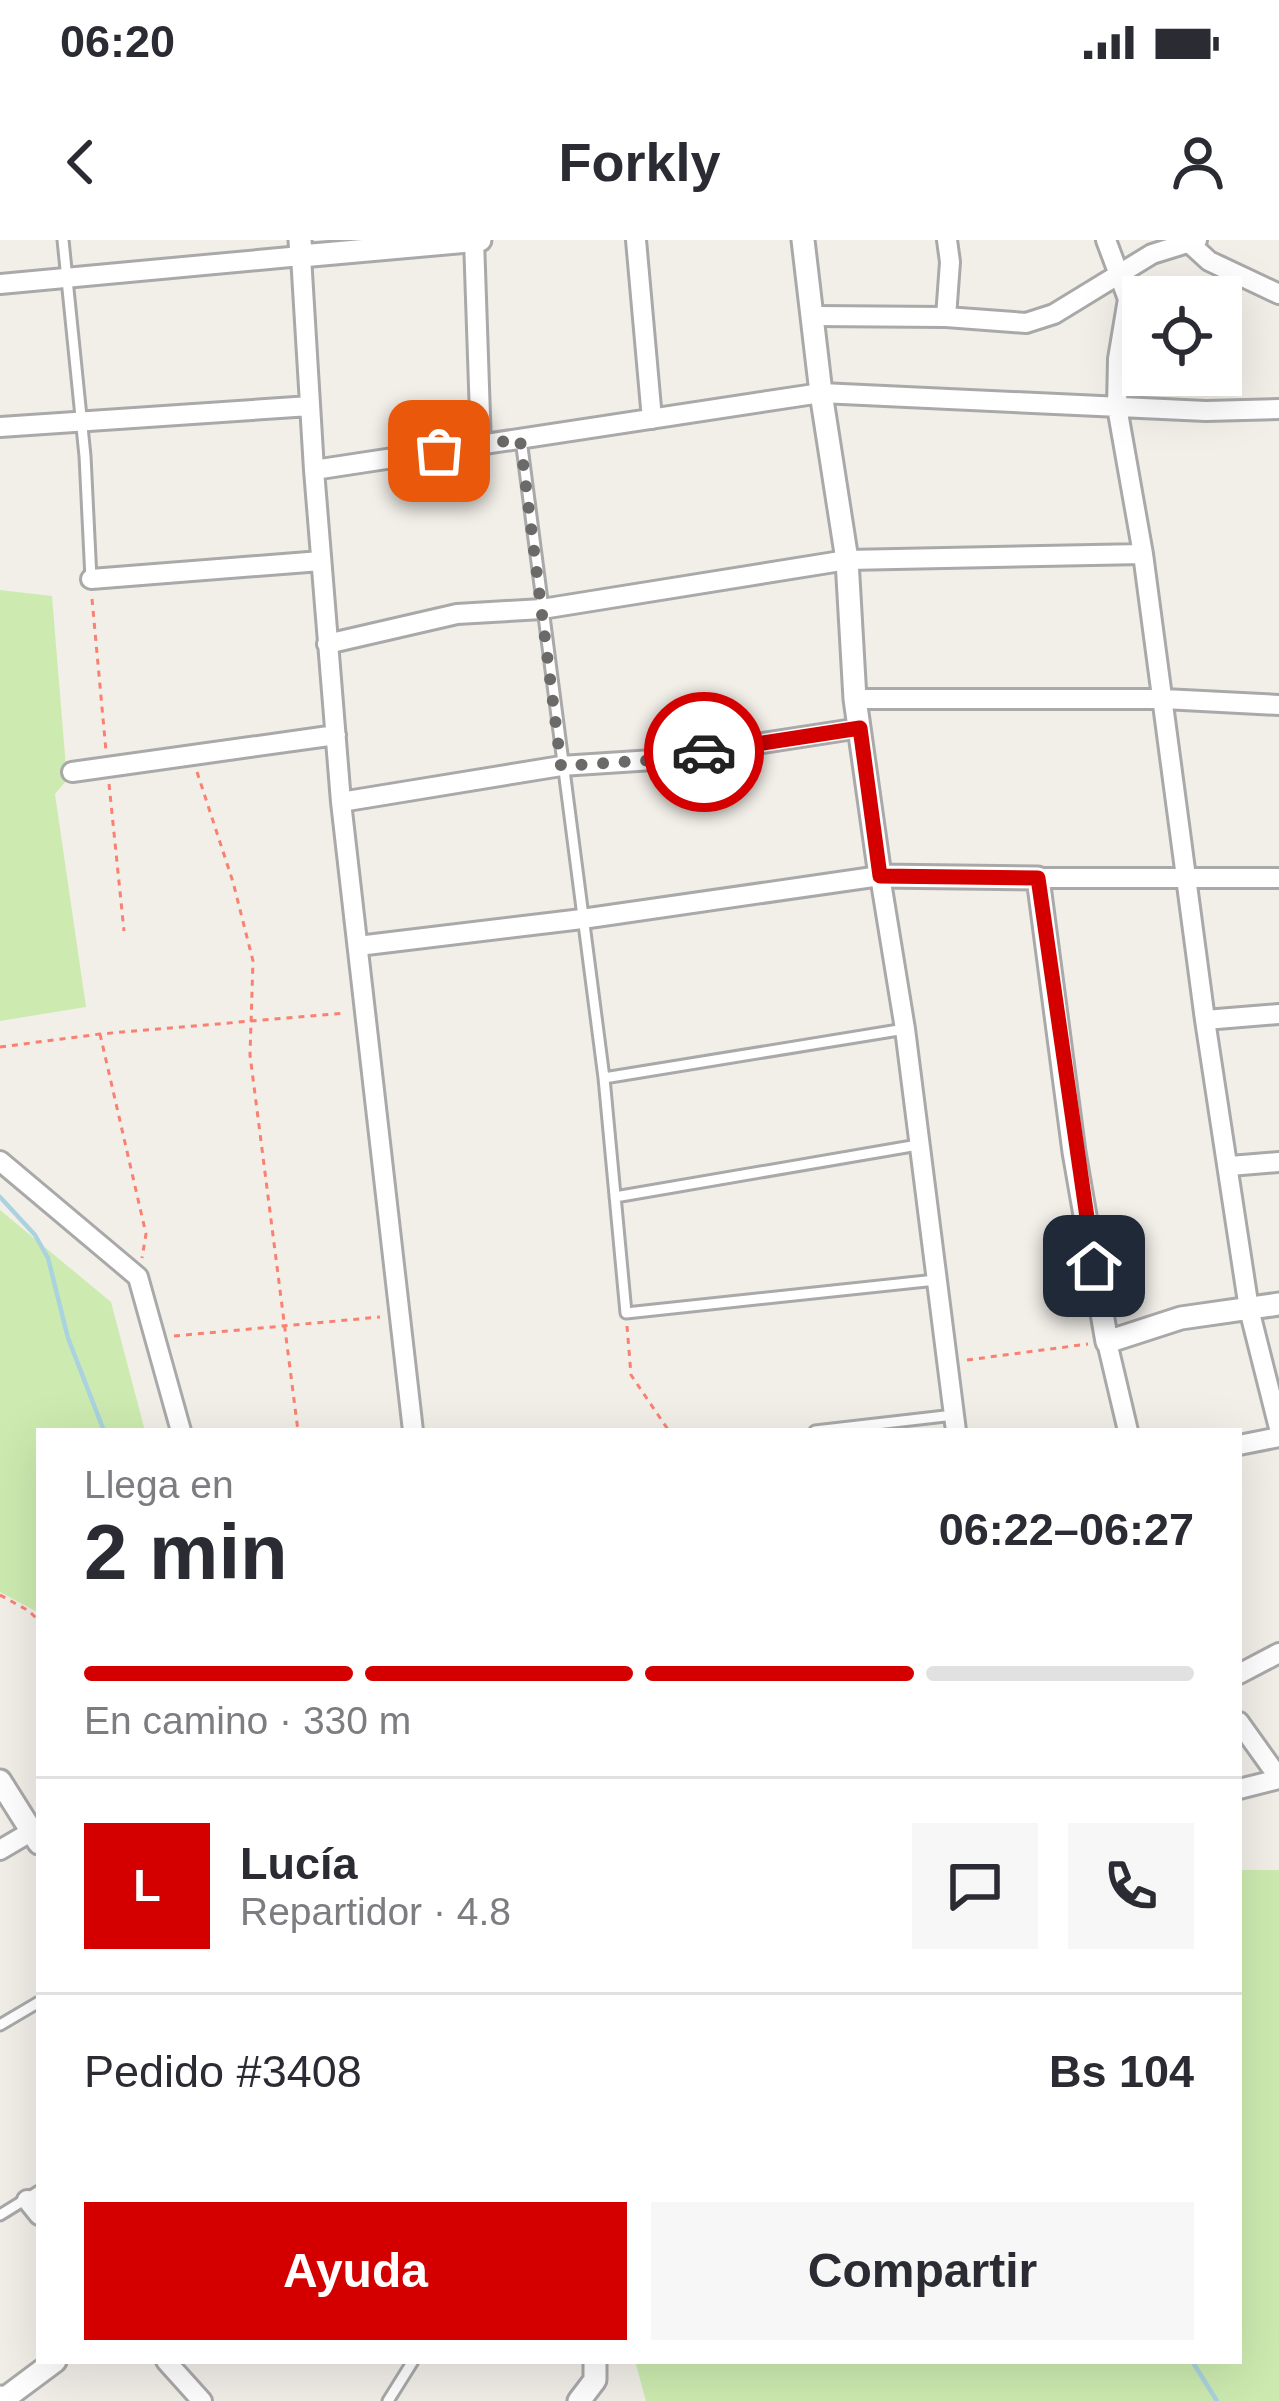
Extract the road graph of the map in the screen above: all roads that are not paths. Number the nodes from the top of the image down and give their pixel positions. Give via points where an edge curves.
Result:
1 (63, 240) edge
2 (476, 240) edge
3 (636, 240) edge
4 (803, 240) edge
5 (947, 240) edge
6 (1106, 240) edge
7 (1190, 242) edge
8 (301, 248) edge
9 (1120, 274) junction
10 (66, 278) junction
11 (0, 284) edge
12 (1279, 294) edge
13 (812, 316) junction
14 (946, 317) junction
15 (821, 393) junction
16 (310, 406) junction
17 (1117, 407) junction
18 (1279, 410) edge
19 (652, 419) junction
20 (82, 423) junction
21 (0, 427) edge
22 (520, 439) junction
23 (481, 445) junction
24 (314, 470) junction
25 (1144, 554) junction
26 (848, 560) junction
27 (321, 561) junction
28 (91, 579) joint
29 (542, 609) junction
30 (327, 644) junction
31 (855, 699) junction
32 (1164, 699) junction
33 (1279, 705) edge
34 (860, 728) junction
35 (335, 735) junction
36 (561, 766) junction
37 (72, 772) dead end
38 (341, 802) junction
39 (880, 876) junction
40 (1185, 877) junction
41 (1038, 878) junction
42 (1279, 878) edge
43 (582, 919) junction
44 (358, 946) junction
45 (1279, 1014) edge
46 (1205, 1020) junction
47 (905, 1029) junction
48 (604, 1078) junction
49 (918, 1145) junction
50 (0, 1161) edge
51 (1279, 1162) edge
52 (1230, 1166) junction
53 (615, 1196) junction
54 (936, 1280) junction
55 (1279, 1304) edge
56 (1249, 1309) junction
57 (1107, 1342) junction
58 (954, 1423) edge
59 (180, 1428) edge
60 (413, 1428) edge
61 (866, 1428) edge
62 (1127, 1428) edge
63 (1279, 1428) edge
64 (1279, 1437) edge
65 (1242, 1444) edge
66 (1279, 1653) edge
67 (1242, 1672) edge
68 (1242, 1726) edge
69 (1279, 1779) edge
70 (0, 1781) edge
71 (1242, 1788) edge
72 (36, 1833) edge
73 (36, 1834) edge
74 (0, 1850) edge
75 (36, 2004) edge
76 (0, 2025) edge
77 (35, 2202) edge
78 (0, 2215) edge
79 (51, 2364) edge
80 (169, 2364) edge
81 (411, 2364) edge
82 (595, 2364) edge
83 (3, 2399) edge
84 (202, 2401) edge
85 (388, 2401) edge
86 (579, 2401) edge

1 - 10 lane
2 - 8 street
2 - 23 street
3 - 19 street
4 - 13 street
5 - 14 street
6 - 9 street
7 - 9 street
7 - 12 street via 1209,261
8 - 10 street
8 - 16 street
9 - 14 street via 1026,323
9 - 17 street via 1128,299
10 - 11 street
10 - 20 lane
13 - 14 street
13 - 15 street
15 - 17 street
15 - 19 street
15 - 26 street
16 - 20 street
16 - 24 street
17 - 18 street
17 - 25 street
19 - 22 street
20 - 21 street
20 - 28 lane
22 - 23 street
22 - 29 lane
23 - 24 street
24 - 27 street
25 - 26 street
25 - 32 street
26 - 29 street
26 - 31 street
27 - 28 street
27 - 30 street
29 - 30 street via 457,614
29 - 36 lane
30 - 35 street
31 - 32 street
31 - 34 street
32 - 33 street
32 - 40 street
34 - 36 street
34 - 39 street
35 - 37 street
35 - 38 street
36 - 38 street
36 - 43 lane
38 - 44 street
39 - 41 street
39 - 43 street
39 - 47 street
40 - 41 street
40 - 42 street
40 - 46 street
41 - 57 street
43 - 44 street
43 - 48 lane
44 - 60 street
45 - 46 street
46 - 52 street
47 - 48 lane
47 - 49 street
48 - 53 lane
49 - 53 lane
49 - 54 street
50 - 59 street via 138,1277
51 - 52 street
52 - 56 street
53 - 54 lane via 626,1312
54 - 58 street
55 - 56 street
56 - 57 street via 1181,1318
56 - 63 street
57 - 62 street
58 - 61 lane
64 - 65 street
66 - 67 street
68 - 69 street
69 - 71 street
70 - 72 street
73 - 74 street
75 - 76 lane
77 - 78 lane
79 - 83 street
80 - 84 street
81 - 85 lane
82 - 86 street via 595,2380

